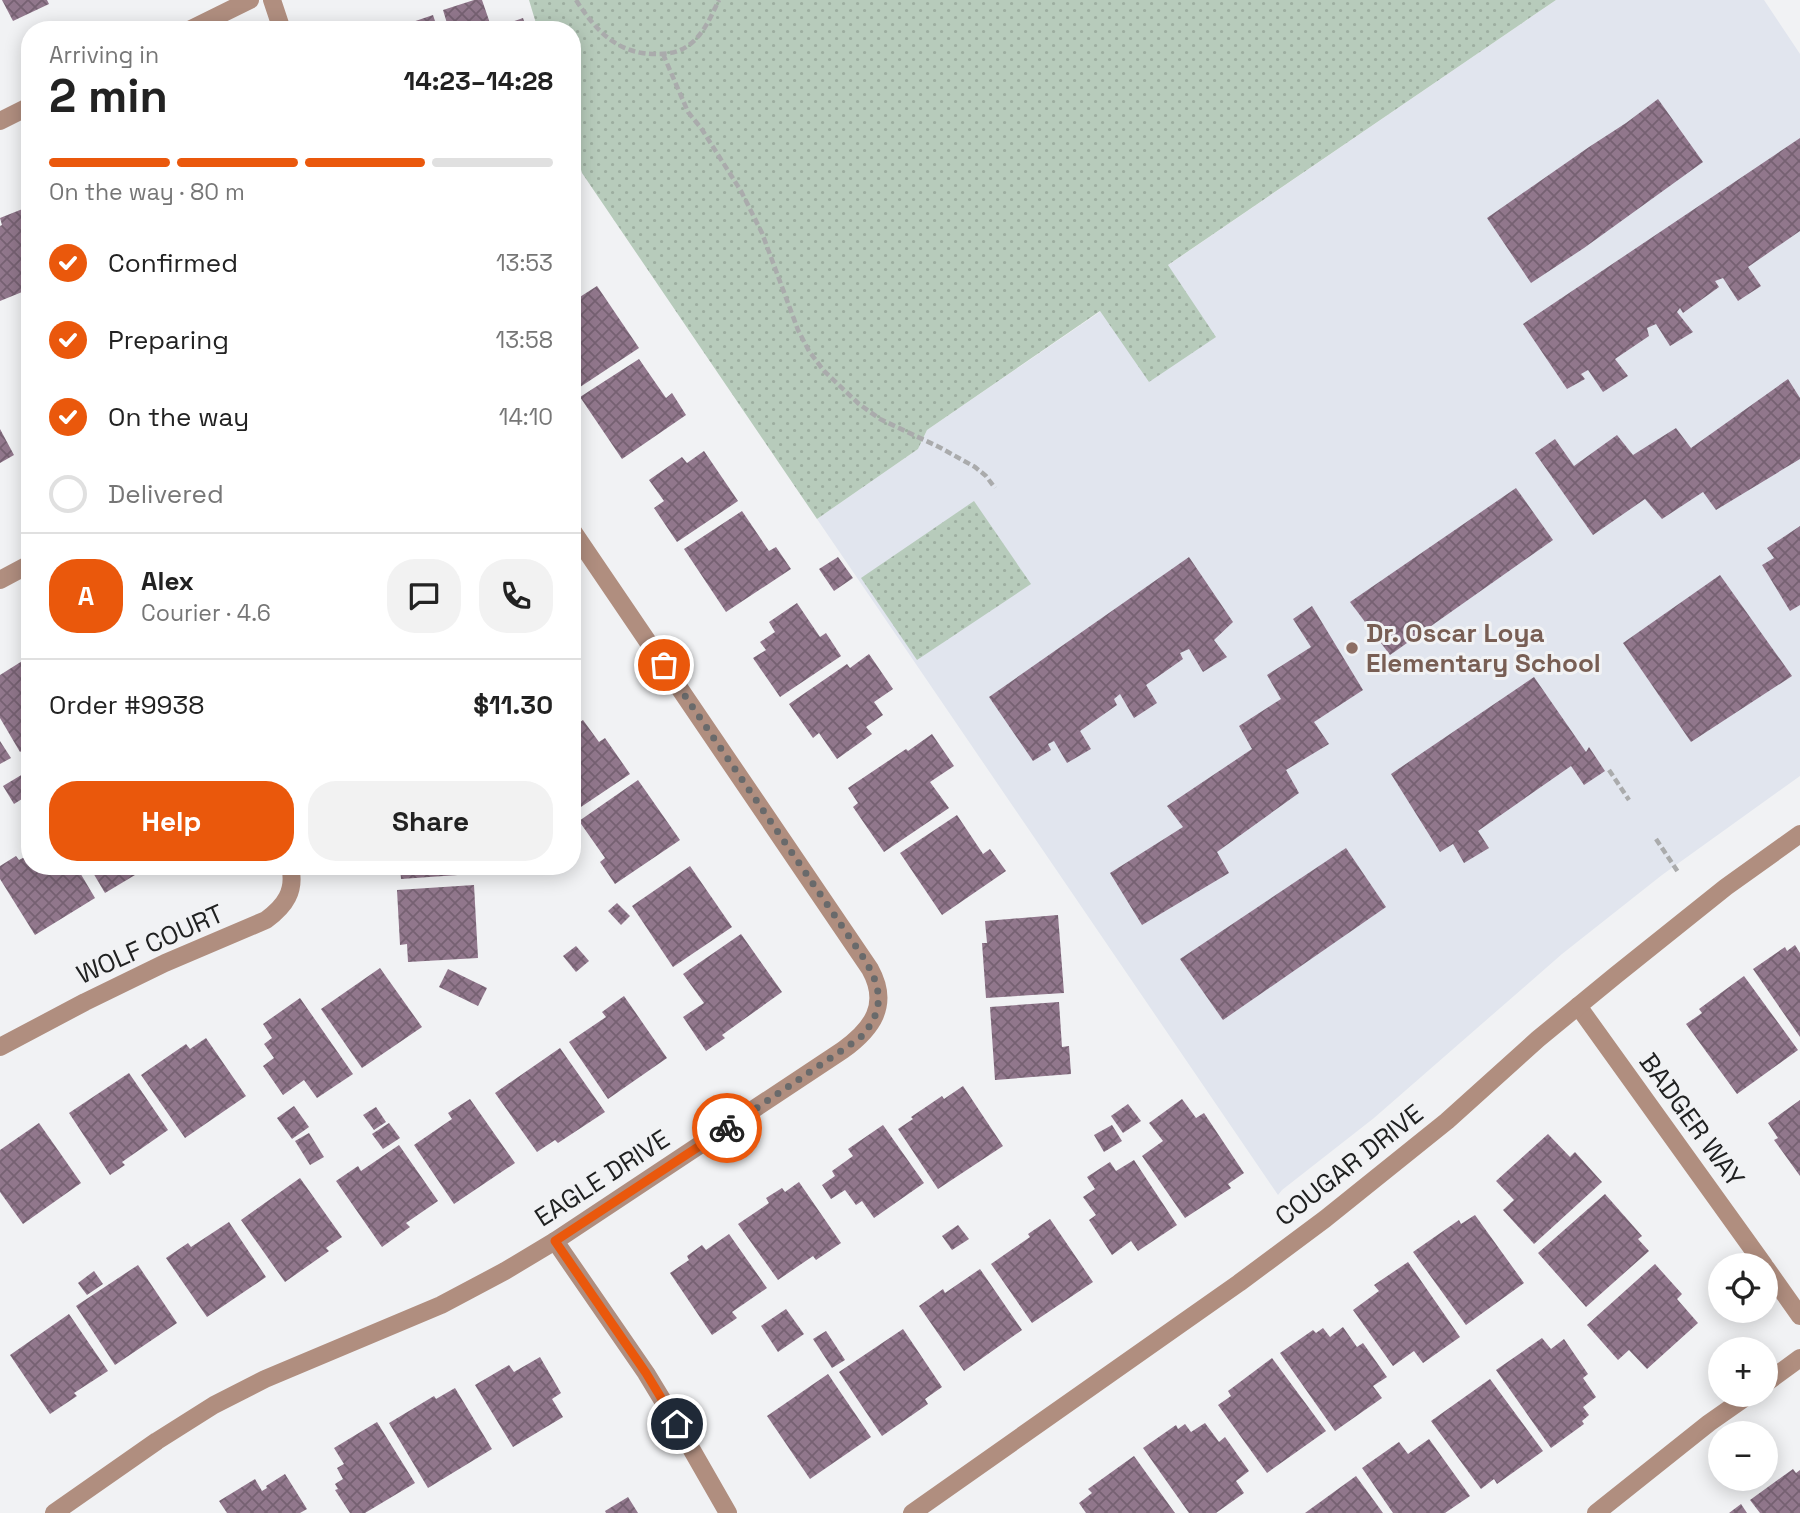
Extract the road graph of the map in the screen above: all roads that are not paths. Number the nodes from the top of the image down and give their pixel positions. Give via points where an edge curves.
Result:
1 (250, 0) edge
2 (272, 0) edge
3 (207, 21) edge
4 (279, 21) edge
5 (21, 110) edge
6 (0, 121) edge
7 (581, 543) edge
8 (21, 569) edge
9 (0, 580) edge
10 (1800, 834) edge
11 (292, 875) edge
12 (1578, 1006) junction
13 (0, 1047) edge
14 (555, 1241) junction
15 (1755, 1253) edge
16 (1778, 1285) edge
17 (1800, 1316) edge
18 (1800, 1358) edge
19 (1778, 1374) edge
20 (1732, 1407) edge
21 (54, 1513) edge
22 (728, 1513) edge
23 (912, 1513) edge
24 (1596, 1513) edge

1 - 3 street
2 - 4 street
5 - 6 street
7 - 14 street, EAGLE DRIVE via 863,957 875,978 879,999 867,1030 843,1050
8 - 9 street
10 - 12 street, COUGAR DRIVE
11 - 13 street, WOLF COURT via 288,897 279,911 265,920 130,979
12 - 15 street, BADGER WAY
12 - 23 street, COUGAR DRIVE via 1447,1121 1325,1219
14 - 21 street, EAGLE DRIVE via 441,1305 265,1378 214,1405
14 - 22 street via 646,1373
16 - 17 street, BADGER WAY
18 - 19 street
20 - 24 street

